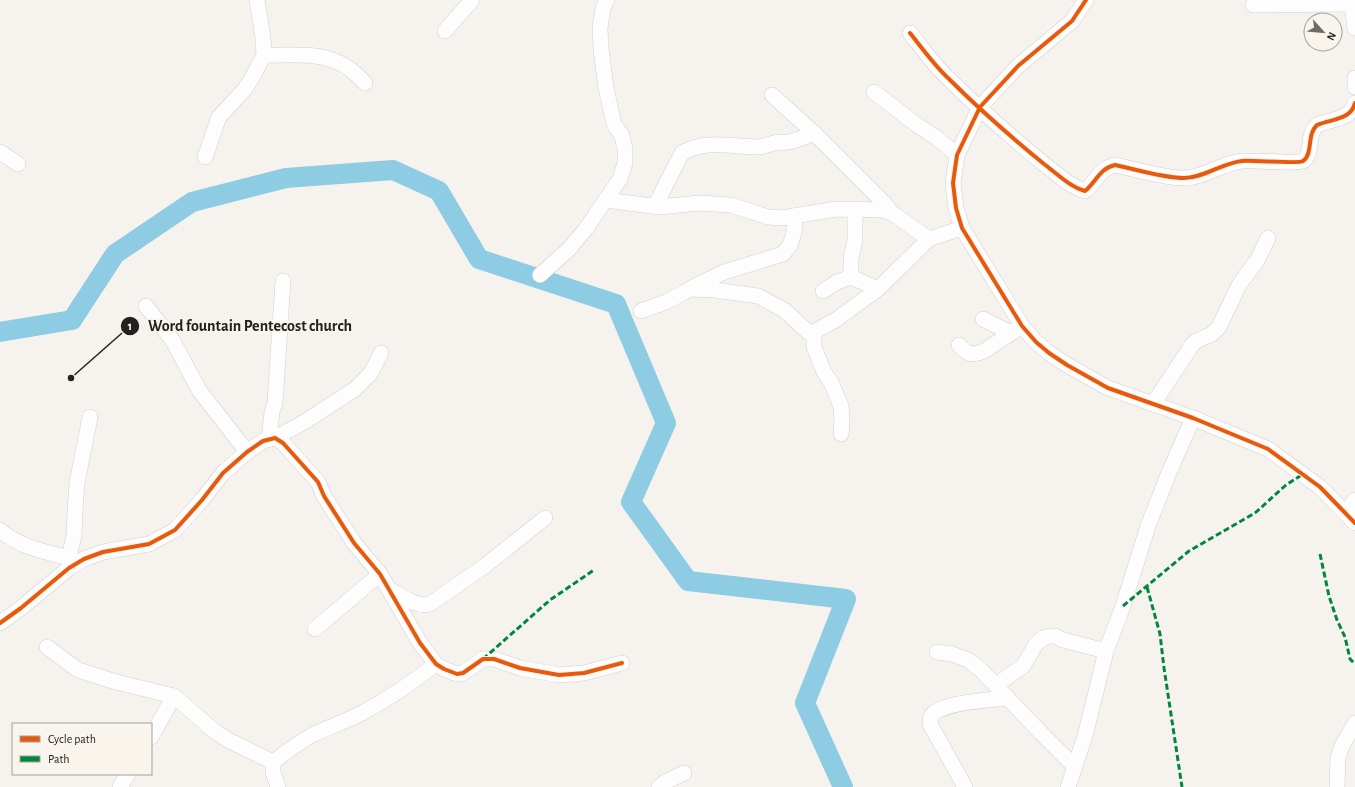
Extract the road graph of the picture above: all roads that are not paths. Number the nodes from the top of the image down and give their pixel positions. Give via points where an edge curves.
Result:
1 (257, 0) edge
2 (472, 0) edge
3 (607, 0) edge
4 (1086, 0) edge
5 (1354, 4) edge
6 (1253, 5) dead end
7 (1355, 28) edge
8 (445, 31) dead end
9 (910, 34) dead end
10 (264, 55) junction
11 (1355, 78) edge
12 (365, 83) dead end
13 (1355, 87) edge
14 (874, 92) dead end
15 (772, 95) dead end
16 (1355, 103) edge
17 (980, 107) junction
18 (814, 133) junction
19 (0, 152) edge
20 (957, 155) junction
21 (205, 157) dead end
22 (18, 164) dead end
23 (606, 200) junction
24 (655, 206) junction
25 (855, 210) junction
26 (892, 214) junction
27 (794, 216) junction
28 (962, 228) junction
29 (1268, 238) dead end
30 (929, 239) junction
31 (540, 275) dead end
32 (851, 277) junction
33 (283, 281) dead end
34 (690, 289) junction
35 (878, 289) junction
36 (822, 291) dead end
37 (146, 306) dead end
38 (641, 311) dead end
39 (983, 319) dead end
40 (1017, 329) junction
41 (814, 332) junction
42 (959, 345) dead end
43 (382, 353) dead end
44 (1153, 404) junction
45 (90, 417) dead end
46 (1194, 418) junction
47 (840, 434) dead end
48 (272, 439) junction
49 (247, 452) junction
50 (1355, 500) edge
51 (545, 518) dead end
52 (1350, 518) edge
53 (0, 530) edge
54 (69, 563) junction
55 (380, 574) junction
56 (389, 589) junction
57 (0, 623) edge
58 (314, 629) dead end
59 (47, 647) dead end
60 (1106, 651) junction
61 (937, 652) dead end
62 (436, 664) junction
63 (622, 664) dead end
64 (996, 685) junction
65 (174, 696) junction
66 (1007, 698) junction
67 (1355, 723) edge
68 (152, 735) edge
69 (273, 762) junction
70 (1075, 767) junction
71 (684, 773) dead end
72 (127, 775) edge
73 (120, 787) edge
74 (278, 787) edge
75 (659, 787) edge
76 (965, 787) edge
77 (1068, 787) edge
78 (1337, 787) edge

1 - 10 street via 264,38
2 - 8 street
3 - 23 street via 602,8 601,49 606,88 614,124 622,136 625,163 620,179
4 - 17 street via 1072,21 1018,66
5 - 6 street
5 - 7 street
9 - 17 street via 947,77
10 - 12 street via 313,56 335,61 350,69
10 - 21 street via 244,90 219,117
11 - 13 street
14 - 20 street
15 - 18 street
16 - 17 street via 1354,108 1345,117 1317,125 1312,132 1305,161 1300,163 1272,160 1241,161 1185,178 1115,165 1108,166 1102,171 1085,191 1040,161
17 - 20 street
18 - 24 street via 801,139 768,146 717,144 690,149 682,153
18 - 26 street
19 - 22 street
20 - 28 street via 953,183
23 - 24 street
23 - 31 street via 568,250
24 - 27 street via 725,204 768,217
25 - 26 street via 882,210
25 - 27 street via 836,209
25 - 32 street
26 - 30 street
27 - 34 street via 793,236 783,254 724,272
28 - 30 street
28 - 40 street
29 - 44 street via 1258,259 1239,285 1219,327 1192,345
30 - 35 street
32 - 35 street
32 - 36 street
33 - 48 street
34 - 38 street via 666,302
34 - 41 street via 758,296 784,310 808,332
35 - 41 street via 837,320
37 - 49 street via 173,341 199,390
39 - 40 street
40 - 42 street via 978,353 971,354
40 - 44 street via 1067,365 1108,388
41 - 47 street via 814,347 841,406
43 - 48 street via 371,373 355,389 306,421
44 - 46 street
45 - 54 street via 77,483 74,535
46 - 52 street via 1268,449 1320,487
46 - 60 street via 1148,526
48 - 49 street via 263,441
48 - 55 street via 283,443 318,482 354,543
49 - 54 street via 223,473 175,530 149,544 103,552
50 - 52 street
51 - 56 street via 486,565 430,604 416,604
53 - 54 street via 31,548
54 - 57 street via 21,608
55 - 56 street
55 - 58 street
56 - 62 street via 420,643
59 - 65 street via 78,670
60 - 64 street via 1055,636 1043,638 1033,648 1023,666
60 - 70 street
61 - 64 street via 968,660
62 - 63 street via 457,674 463,673 483,659 494,659 520,668 559,675 584,673
62 - 69 street via 381,702 313,735
64 - 66 street
65 - 68 street
65 - 69 street via 228,740
66 - 70 street
66 - 76 street via 952,705 933,713 930,718 930,724
67 - 78 street via 1338,758
69 - 74 street
70 - 77 street
71 - 75 street
72 - 73 street

